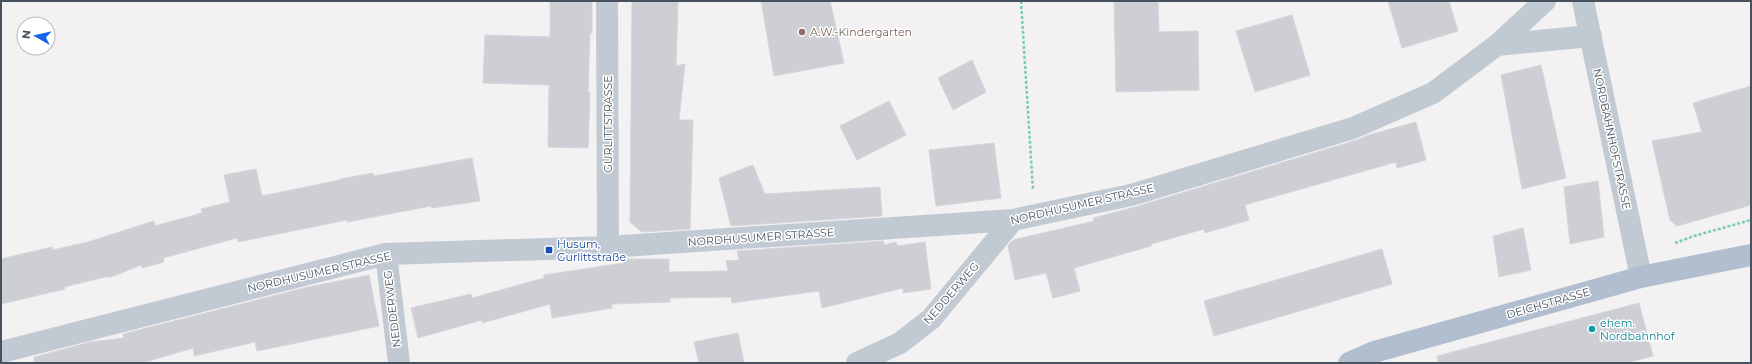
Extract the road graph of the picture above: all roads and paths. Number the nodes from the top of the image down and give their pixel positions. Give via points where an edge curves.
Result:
1 (607, 1) edge
2 (1021, 1) edge
3 (1544, 1) edge
4 (1583, 1) edge
5 (1591, 36) junction
6 (1497, 45) junction
7 (1035, 215) junction
8 (1013, 220) junction
9 (1751, 220) edge
10 (1672, 244) dead end
11 (608, 247) junction
12 (386, 254) junction
13 (1751, 255) edge
14 (1641, 278) junction
15 (1, 352) edge
16 (399, 363) edge
17 (857, 363) edge
18 (1349, 363) edge

1 - 11 street, GURLITTSTRASSE
2 - 7 path
3 - 6 street, NORDHUSUMER STRASSE
4 - 5 street, NORDBAHNHOFSTRASSE
5 - 6 street
5 - 14 street, NORDBAHNHOFSTRASSE
6 - 7 street, NORDHUSUMER STRASSE via 1433,94 1353,128 1131,195
7 - 8 street, NORDHUSUMER STRASSE
8 - 11 street, NORDHUSUMER STRASSE
8 - 17 street, NEDDERWEG via 931,319 900,342
9 - 10 path
11 - 12 street, NORDHUSUMER STRASSE
12 - 15 street, NORDHUSUMER STRASSE
12 - 16 street, NEDDERWEG
13 - 14 main road, DEICHSTRASSE
14 - 18 main road, DEICHSTRASSE via 1374,352

